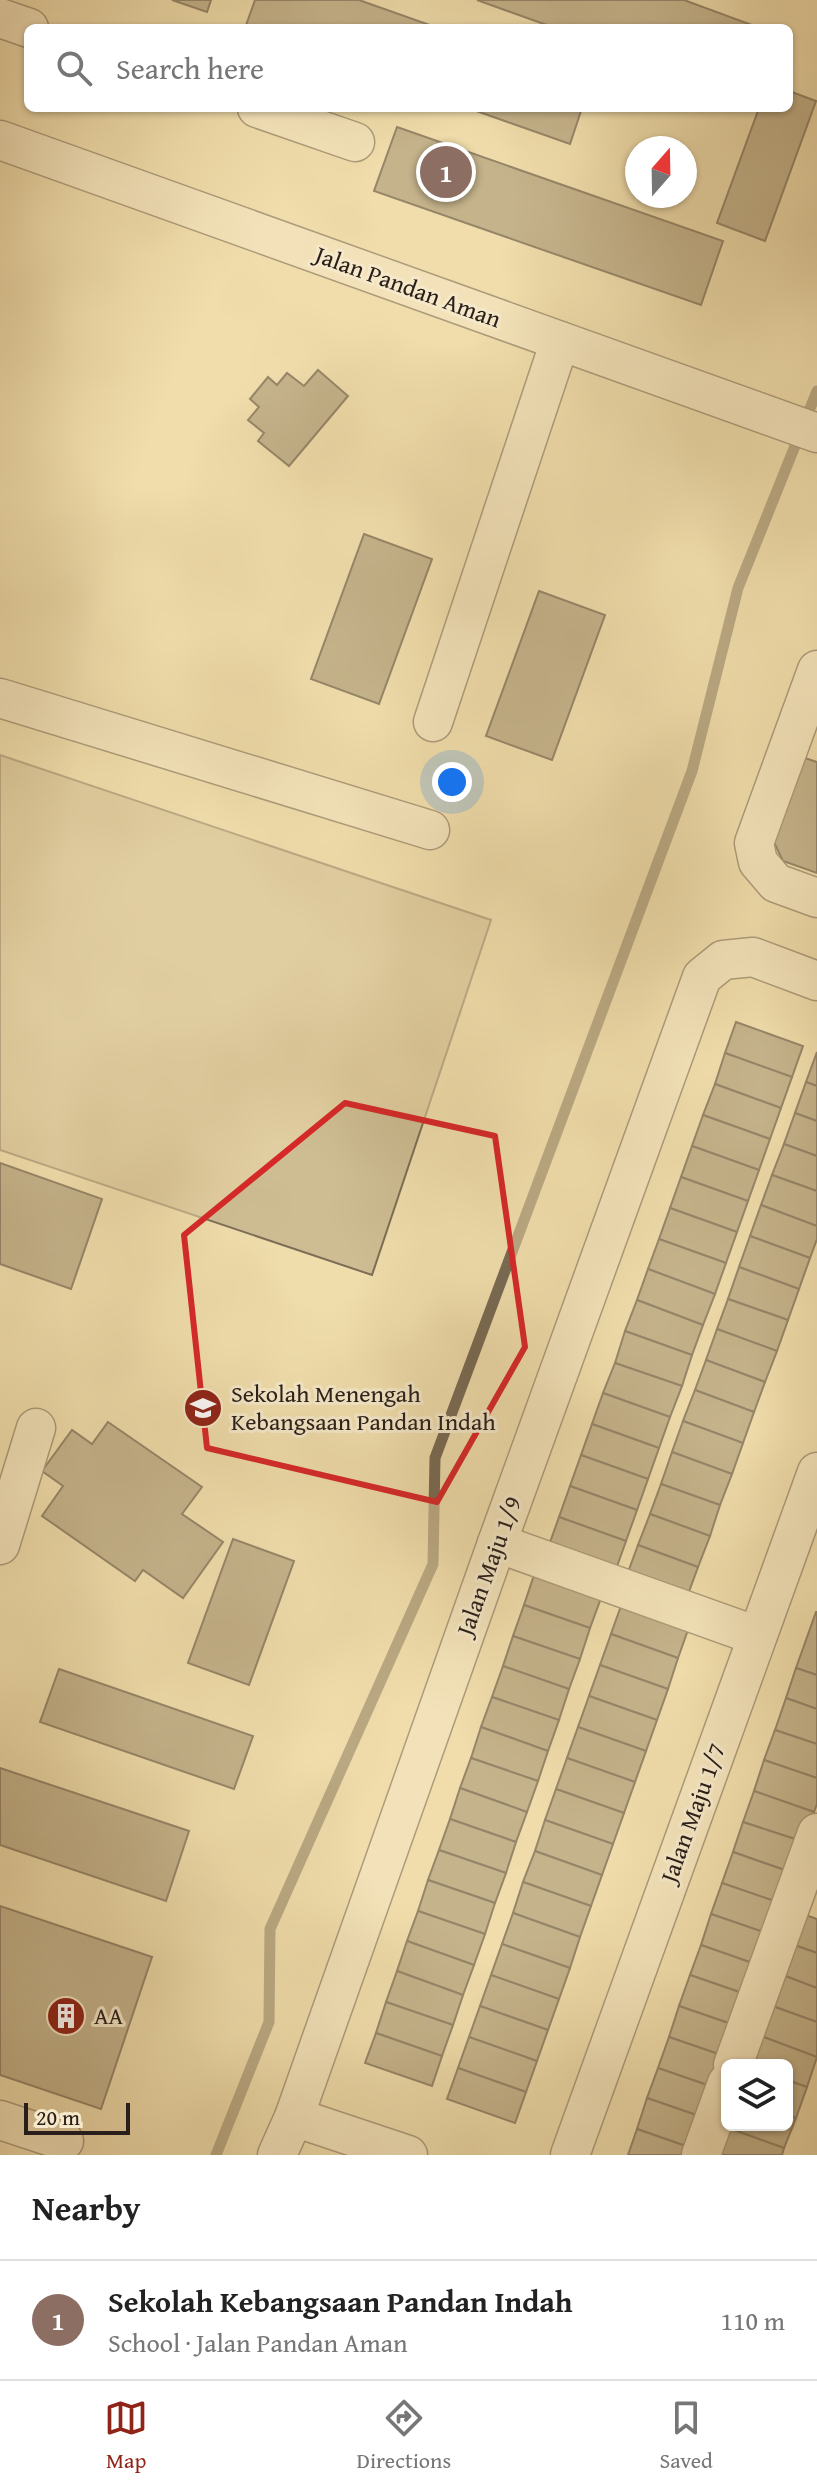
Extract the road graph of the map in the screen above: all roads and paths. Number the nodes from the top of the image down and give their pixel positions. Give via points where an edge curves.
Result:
1 (0, 18) edge
2 (24, 26) edge
3 (269, 112) edge
4 (0, 140) edge
5 (355, 142) dead end
6 (560, 341) junction
7 (817, 433) edge
8 (817, 670) edge
9 (0, 698) edge
10 (433, 722) dead end
11 (802, 753) edge
12 (430, 830) dead end
13 (817, 898) edge
14 (817, 981) edge
15 (36, 1428) dead end
16 (817, 1472) edge
17 (497, 1543) junction
18 (0, 1545) edge
19 (805, 1548) edge
20 (757, 1636) junction
21 (817, 1833) edge
22 (735, 2059) edge
23 (721, 2100) edge
24 (294, 2117) junction
25 (0, 2120) edge
26 (64, 2141) dead end
27 (277, 2155) edge
28 (408, 2155) edge
29 (570, 2155) edge
30 (701, 2155) edge

1 - 2 street
3 - 5 street
4 - 6 street, Jalan Pandan Aman
6 - 7 street, Jalan Pandan Aman
6 - 10 street
8 - 11 street
9 - 12 street
11 - 13 street via 754,843 758,862 776,883
14 - 17 street, Jalan Maju 1/9 via 753,957 723,960 702,977
15 - 18 street
16 - 19 street, Jalan Maju 1/7
17 - 20 street
17 - 24 street, Jalan Maju 1/9
19 - 20 street, Jalan Maju 1/7
20 - 29 street, Jalan Maju 1/7
21 - 22 street
23 - 30 street
24 - 27 street, Jalan Maju 1/9
24 - 28 street
25 - 26 street

